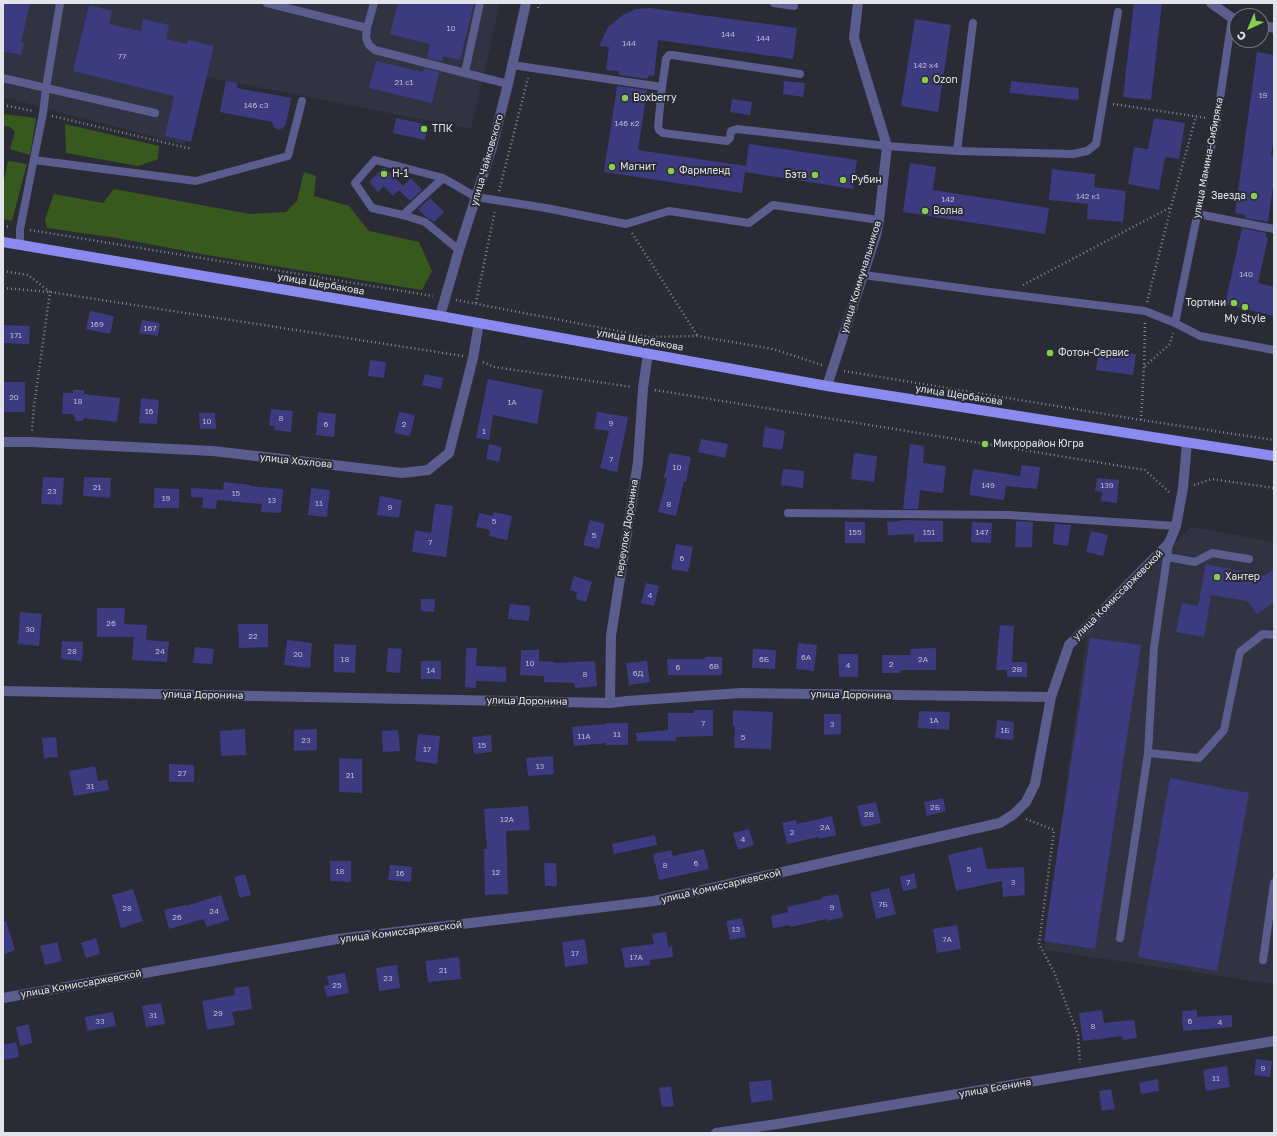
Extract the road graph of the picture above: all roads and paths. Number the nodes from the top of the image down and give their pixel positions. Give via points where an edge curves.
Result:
1 (60, 3) edge
2 (267, 3) edge
3 (374, 3) edge
4 (480, 3) edge
5 (526, 3) edge
6 (540, 3) edge
7 (774, 3) edge
8 (858, 3) edge
9 (1211, 3) edge
10 (794, 6) dead end
11 (538, 10) dead end
12 (1118, 12) dead end
13 (1229, 15) edge
14 (973, 23) dead end
15 (367, 28) junction
16 (1229, 48) edge
17 (512, 65) junction
18 (530, 68) junction
19 (465, 72) junction
20 (800, 74) dead end
21 (3, 78) edge
22 (508, 84) junction
23 (662, 87) junction
24 (46, 88) junction
25 (302, 101) dead end
26 (1103, 102) junction
27 (3, 105) edge
28 (155, 112) dead end
29 (43, 113) junction
30 (1196, 116) junction
31 (1217, 119) junction
32 (887, 146) junction
33 (192, 149) dead end
34 (957, 151) junction
35 (34, 160) junction
36 (443, 178) junction
37 (476, 197) junction
38 (497, 200) junction
39 (1171, 207) junction
40 (1198, 214) junction
41 (403, 215) junction
42 (879, 220) junction
43 (626, 224) junction
44 (3, 226) edge
45 (20, 228) junction
46 (1274, 229) edge
47 (3, 242) edge
48 (20, 245) junction
49 (459, 250) junction
50 (3, 271) edge
51 (864, 275) junction
52 (1008, 294) junction
53 (445, 298) junction
54 (476, 303) junction
55 (1145, 311) junction
56 (440, 316) junction
57 (479, 323) junction
58 (1175, 323) junction
59 (697, 336) junction
60 (1274, 350) edge
61 (648, 354) junction
62 (1144, 367) junction
63 (833, 369) junction
64 (827, 386) junction
65 (1141, 420) junction
66 (1274, 440) edge
67 (3, 442) edge
68 (31, 442) junction
69 (1187, 443) junction
70 (1274, 456) edge
71 (788, 513) dead end
72 (1176, 526) junction
73 (1169, 543) junction
74 (1167, 557) junction
75 (1249, 559) dead end
76 (1274, 635) edge
77 (3, 690) edge
78 (1051, 697) junction
79 (610, 703) junction
80 (1148, 753) junction
81 (1014, 814) junction
82 (1274, 883) edge
83 (1120, 938) dead end
84 (1263, 960) dead end
85 (3, 998) edge
86 (1274, 1041) edge
87 (1080, 1073) junction
88 (716, 1133) edge

1 - 24 lane
2 - 15 lane
3 - 15 lane
4 - 19 lane
5 - 17 street, улица Чайковского
6 - 11 path
7 - 10 lane
8 - 32 street, улица Коммунальников via 854,38
9 - 13 street, улица Мамина-Сибиряка
12 - 26 lane
14 - 34 lane
15 - 19 lane via 366,38 375,50
16 - 31 lane, улица Мамина-Сибиряка
17 - 18 lane
17 - 22 street, улица Чайковского
18 - 23 lane
18 - 38 path
19 - 22 lane
20 - 23 lane via 669,55 666,59
21 - 24 lane
22 - 37 street, улица Чайковского
23 - 32 lane via 658,127 663,133 727,141 731,131 737,129
24 - 28 lane
24 - 29 lane
25 - 35 lane via 288,156 196,181
26 - 30 path
26 - 34 lane via 1096,144 1087,151 1073,154
27 - 29 path
29 - 33 path
29 - 35 lane
30 - 31 path
30 - 39 path
31 - 40 lane, улица Мамина-Сибиряка
32 - 34 lane
32 - 42 street, улица Коммунальников
35 - 45 lane
36 - 37 lane
36 - 41 lane
36 - 41 lane via 375,160 355,183 372,208
37 - 38 lane
37 - 49 street, улица Чайковского
38 - 43 lane
38 - 54 path
39 - 52 path
39 - 55 path
40 - 46 lane
40 - 58 lane, улица Мамина-Сибиряка
41 - 49 lane via 425,222
42 - 43 lane via 773,205 749,223 669,211
42 - 51 street, улица Коммунальников
43 - 59 path
44 - 45 path
45 - 48 lane
45 - 53 path
47 - 48 main road, улица Щербакова
48 - 56 main road, улица Щербакова
49 - 53 street, улица Чайковского
50 - 68 path via 28,275 50,292
51 - 52 lane
51 - 63 street, улица Коммунальников
52 - 55 lane
53 - 54 path
53 - 56 street, улица Чайковского
54 - 59 path via 649,337
55 - 58 lane
55 - 62 path
56 - 57 main road, улица Щербакова
57 - 61 main road, улица Щербакова
57 - 68 street, улица Хохлова via 473,358 448,453 428,470 402,473 213,451
58 - 60 lane via 1200,336
58 - 62 path via 1170,344
59 - 63 path via 773,350
61 - 64 main road, улица Щербакова
61 - 79 street, переулок Доронина via 638,462 611,636
62 - 65 path
63 - 64 street, улица Коммунальников
63 - 65 path
64 - 69 main road, улица Щербакова
65 - 66 path
67 - 68 street, улица Хохлова
69 - 70 main road, улица Щербакова
69 - 72 street, улица Комиссаржевской
71 - 72 lane via 1009,515
72 - 73 street, улица Комиссаржевской
73 - 74 lane
73 - 78 street, улица Комиссаржевской via 1069,645
74 - 75 lane via 1195,562 1212,553
74 - 80 lane via 1154,647
76 - 80 lane via 1263,634 1240,652 1224,730 1199,758
77 - 79 street, улица Доронина
78 - 79 street, улица Доронина via 741,693
78 - 81 street, улица Комиссаржевской via 1035,784 1026,802
80 - 83 lane
81 - 85 street, улица Комиссаржевской via 1000,823 654,901 337,939
81 - 87 path via 1054,830 1039,944 1054,972 1078,1035
82 - 84 lane
86 - 87 street, улица Есенина
87 - 88 street, улица Есенина

